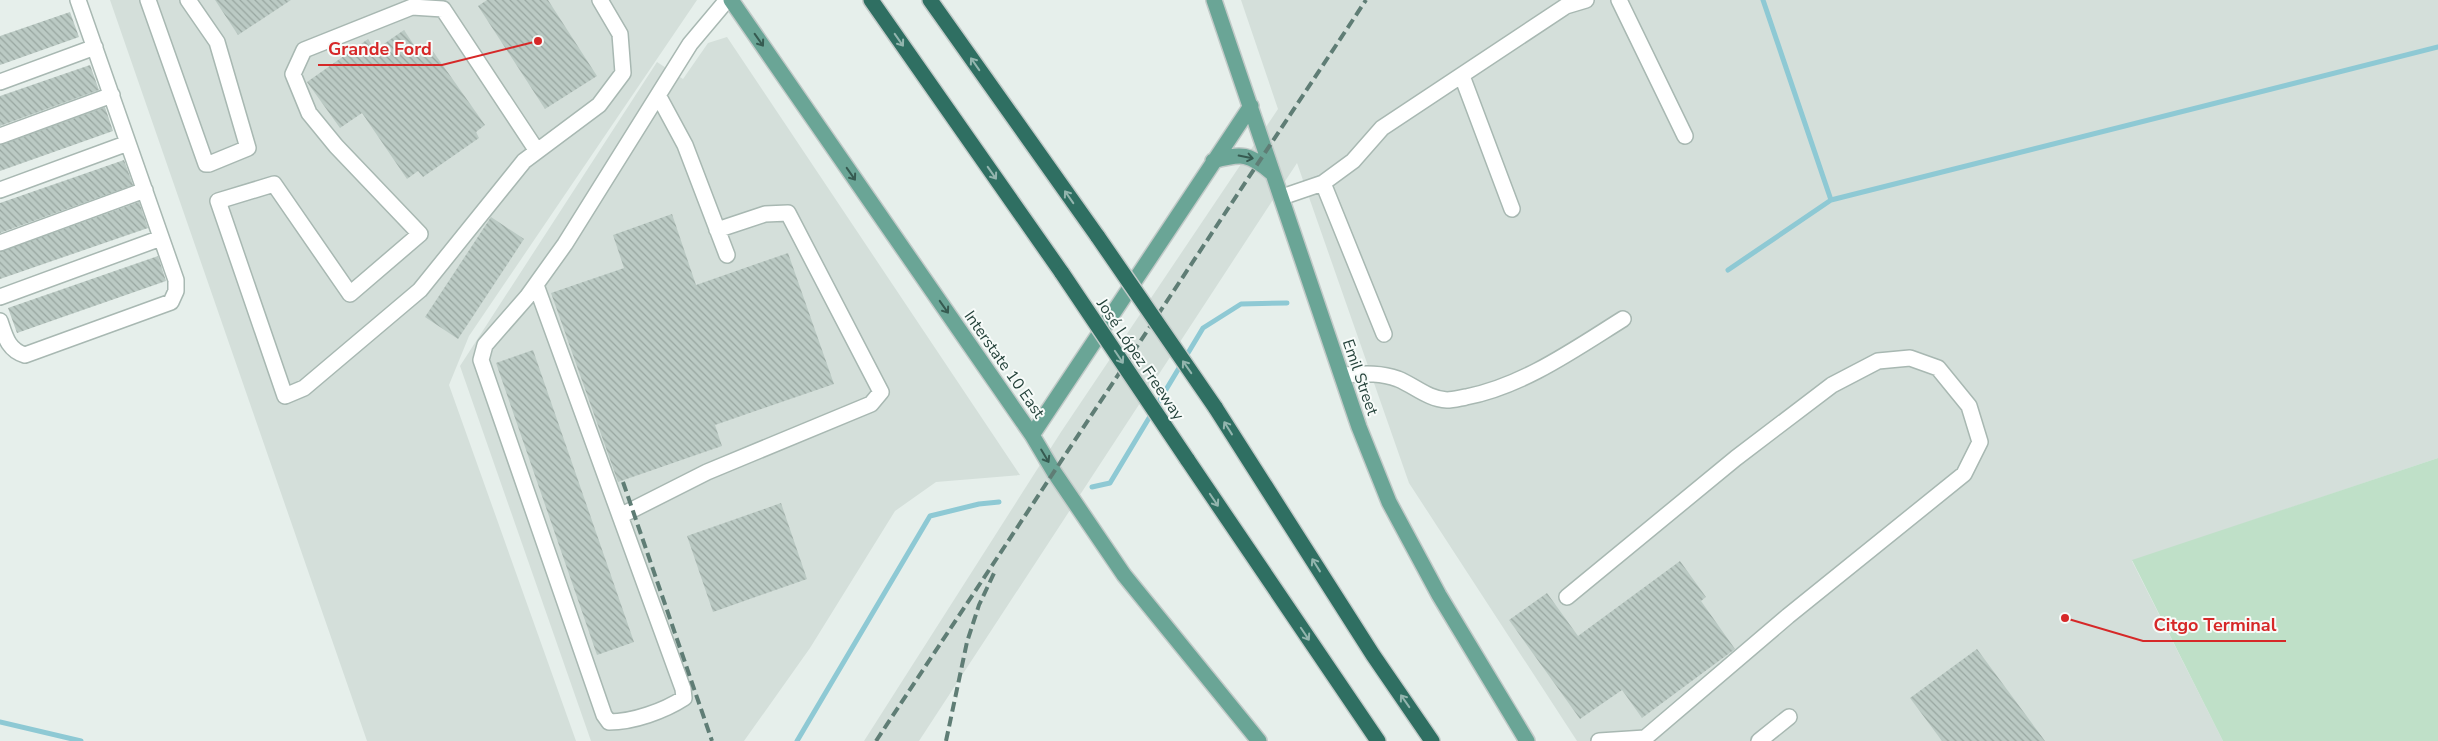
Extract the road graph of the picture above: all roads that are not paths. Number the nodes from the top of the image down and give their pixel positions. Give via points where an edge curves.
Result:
1 (78, 0) edge
2 (148, 0) edge
3 (188, 0) edge
4 (600, 0) edge
5 (729, 0) edge
6 (871, 0) edge
7 (930, 0) edge
8 (1214, 0) edge
9 (1586, 0) edge
10 (1619, 0) edge
11 (95, 47) junction
12 (1462, 76) junction
13 (0, 82) edge
14 (112, 95) junction
15 (658, 95) junction
16 (1251, 106) junction
17 (0, 136) edge
18 (1685, 136) dead end
19 (128, 143) junction
20 (537, 151) junction
21 (1213, 161) junction
22 (1274, 174) junction
23 (1323, 183) junction
24 (0, 190) edge
25 (145, 190) junction
26 (1282, 197) junction
27 (1512, 210) dead end
28 (717, 230) junction
29 (162, 238) junction
30 (0, 243) edge
31 (727, 255) dead end
32 (536, 285) junction
33 (0, 297) edge
34 (1623, 319) dead end
35 (0, 321) edge
36 (1384, 334) dead end
37 (1342, 375) junction
38 (1032, 434) junction
39 (620, 516) junction
40 (1567, 597) dead end
41 (1789, 717) dead end
42 (1256, 740) edge
43 (1378, 741) edge
44 (1432, 741) edge
45 (1527, 741) edge
46 (1599, 741) edge
47 (1759, 741) edge

1 - 11 lane
2 - 3 lane via 206,164 209,164 248,148 216,42
4 - 20 lane via 620,34 623,73 599,105
5 - 15 lane via 690,44
5 -> 38 main road, Interstate 10 East
6 -> 43 highway, José López Freeway, bridge via 1062,273
44 -> 7 highway, José López Freeway, bridge via 1373,655 1215,407
8 - 16 main road, Emil Street
9 - 12 lane via 1566,6
10 - 18 lane
11 - 13 lane
11 - 14 lane
12 - 23 lane via 1382,128 1353,161
12 - 27 lane
14 - 17 lane
14 - 19 lane
15 - 28 lane via 685,145
15 - 32 lane
16 - 21 main road
16 - 22 main road, Emil Street
19 - 24 lane
19 - 25 lane
20 - 20 lane via 524,161 420,290 304,388 285,396 218,201 274,184 350,294 420,234 336,146 310,113 293,74 304,50 412,7 443,9
21 -> 22 main road via 1235,155 1249,156
21 - 38 main road
22 - 26 main road, Emil Street
23 - 26 lane
23 - 36 lane
25 - 29 lane
25 - 30 lane
26 - 37 main road, Emil Street
28 - 31 lane
28 - 39 lane via 765,214 788,213 880,392 872,404 707,472
29 - 33 lane
29 - 35 lane via 176,280 171,302 25,355 16,352 8,343
32 - 39 lane
32 - 39 lane via 485,345 481,360 609,722 638,717 684,698
34 - 37 lane via 1569,353 1504,386 1476,395 1448,400 1425,395 1399,380 1375,372
37 - 45 main road, Emil Street via 1389,502 1439,595
38 -> 42 main road, Interstate 10 East via 1124,575
40 - 46 lane via 1736,458 1832,385 1878,361 1910,358 1938,368 1970,406 1980,442 1964,474 1788,616 1646,738
41 - 47 lane

